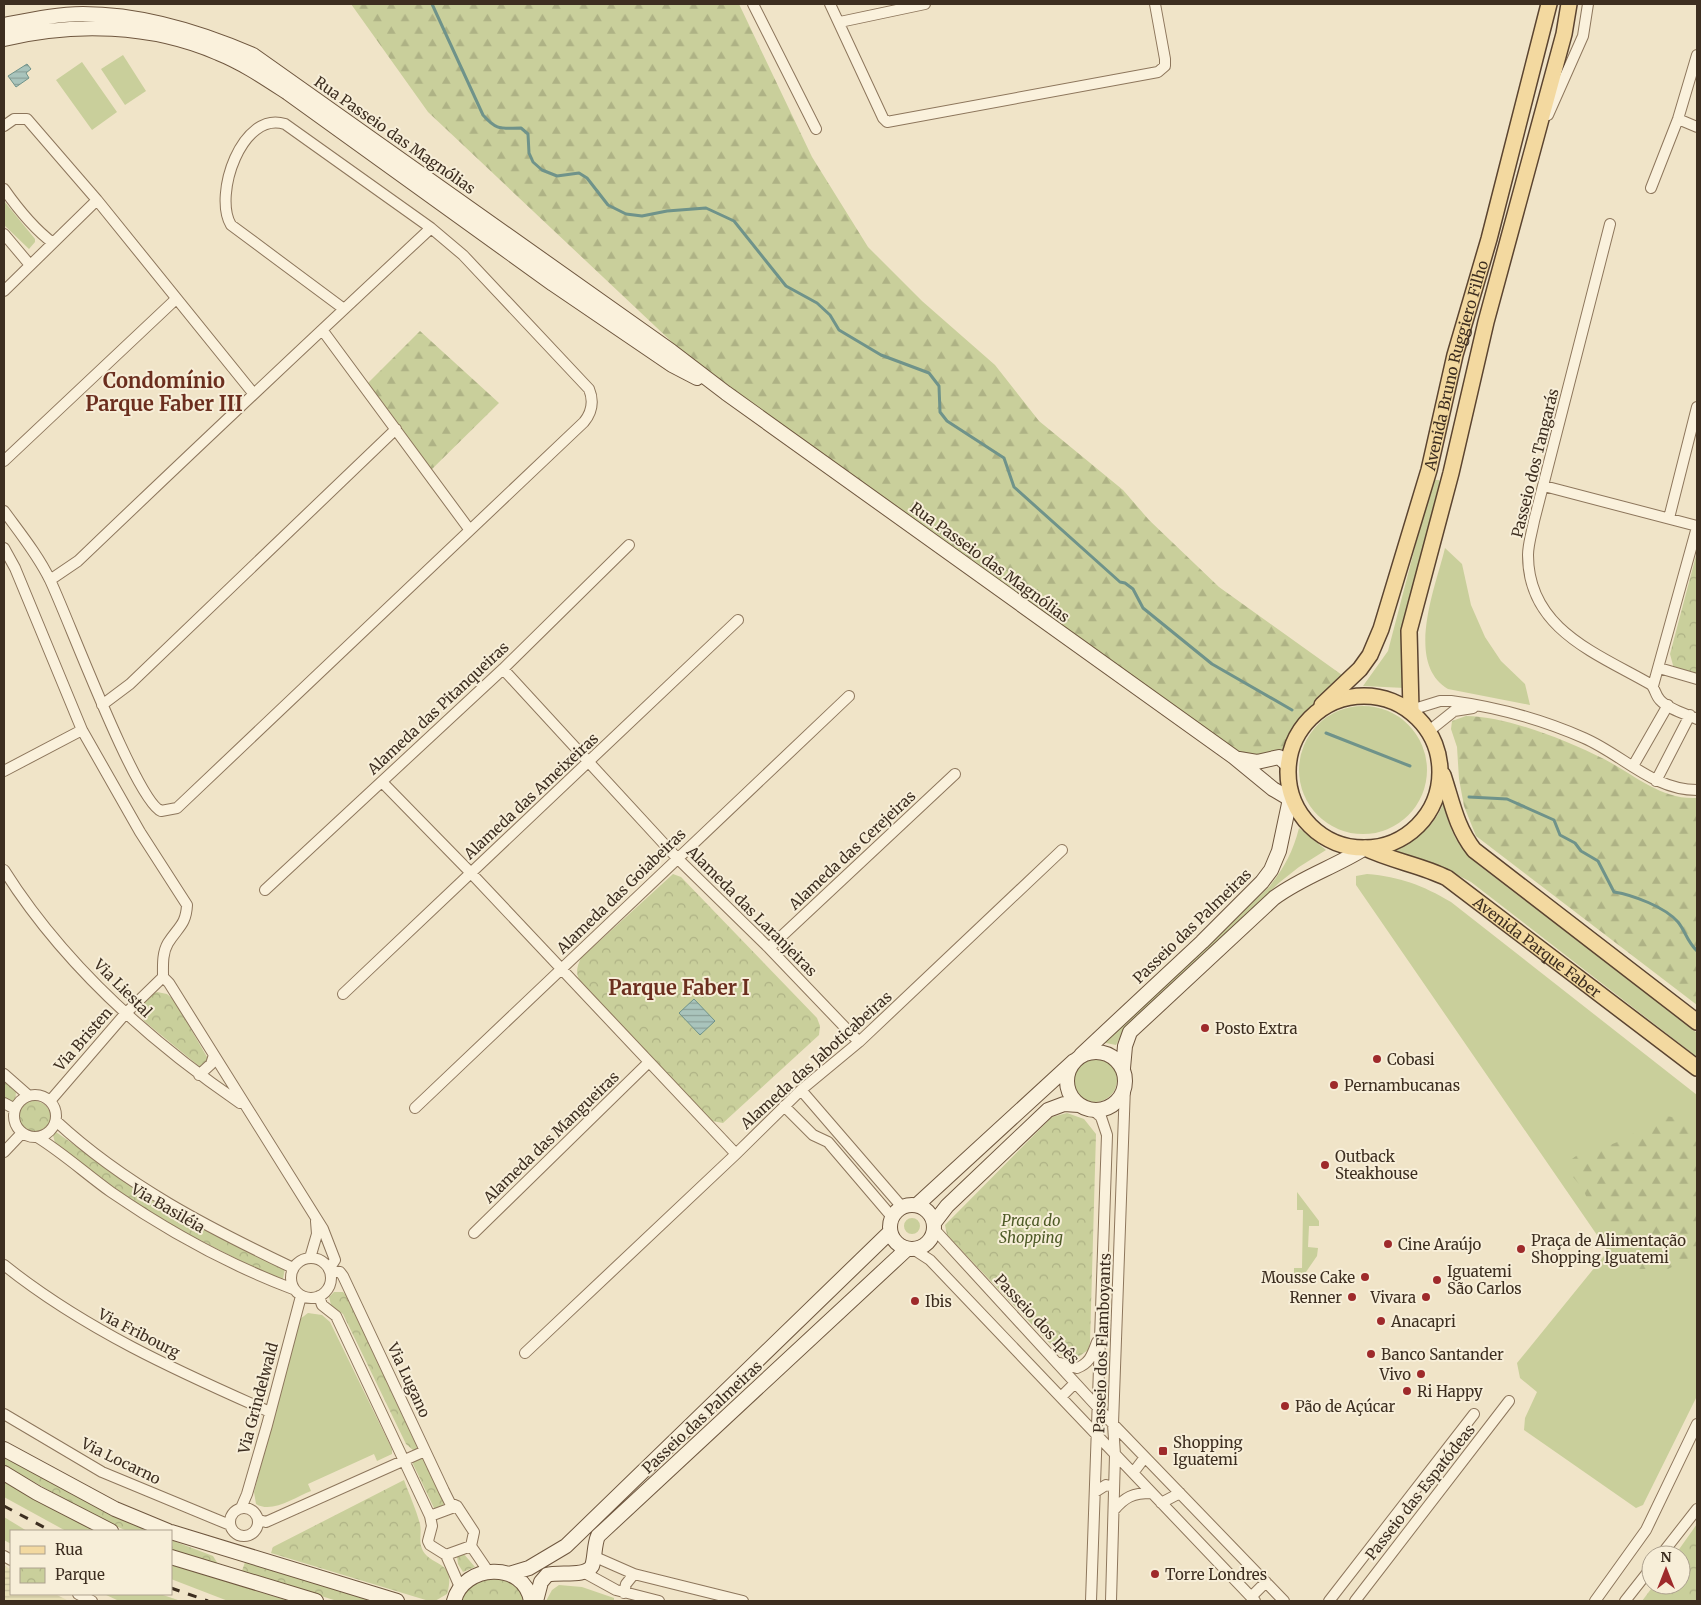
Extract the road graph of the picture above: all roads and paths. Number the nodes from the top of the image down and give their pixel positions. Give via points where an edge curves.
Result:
1 (753, 4) edge
2 (830, 4) edge
3 (925, 4) edge
4 (1154, 4) edge
5 (1549, 4) edge
6 (1569, 4) edge
7 (1588, 4) edge
8 (840, 22) junction
9 (4, 25) edge
10 (4, 39) edge
11 (1697, 55) edge
12 (1678, 119) junction
13 (4, 126) edge
14 (1697, 127) edge
15 (816, 130) dead end
16 (1536, 141) junction
17 (1651, 188) dead end
18 (4, 189) edge
19 (97, 200) junction
20 (1610, 224) dead end
21 (430, 228) junction
22 (4, 234) edge
23 (53, 243) junction
24 (30, 265) junction
25 (4, 291) edge
26 (176, 300) junction
27 (344, 309) junction
28 (323, 331) junction
29 (253, 393) junction
30 (726, 393) junction
31 (1697, 408) edge
32 (396, 429) junction
33 (4, 461) edge
34 (1428, 470) junction
35 (1451, 474) junction
36 (1544, 486) junction
37 (4, 511) edge
38 (1669, 518) junction
39 (1697, 526) edge
40 (469, 529) junction
41 (629, 545) dead end
42 (4, 548) edge
43 (50, 580) junction
44 (738, 620) dead end
45 (1659, 668) junction
46 (503, 669) junction
47 (1697, 679) edge
48 (1653, 686) junction
49 (849, 696) dead end
50 (102, 705) junction
51 (1322, 705) junction
52 (1668, 705) junction
53 (1478, 707) junction
54 (1411, 710) junction
55 (1694, 717) edge
56 (82, 730) junction
57 (1429, 731) junction
58 (1234, 757) junction
59 (590, 762) junction
60 (1288, 765) junction
61 (1633, 766) junction
62 (4, 771) edge
63 (1441, 771) junction
64 (955, 774) dead end
65 (1656, 781) junction
66 (382, 782) junction
67 (1697, 790) edge
68 (1290, 799) junction
69 (1365, 848) junction
70 (1062, 850) dead end
71 (677, 858) junction
72 (4, 870) edge
73 (471, 873) junction
74 (264, 890) dead end
75 (770, 948) junction
76 (561, 969) junction
77 (163, 977) junction
78 (343, 994) dead end
79 (125, 1014) junction
80 (1697, 1022) edge
81 (859, 1042) junction
82 (214, 1055) junction
83 (1078, 1058) junction
84 (649, 1062) junction
85 (1123, 1068) junction
86 (1697, 1068) edge
87 (4, 1074) edge
88 (200, 1075) junction
89 (1125, 1086) junction
90 (800, 1090) junction
91 (29, 1096) junction
92 (50, 1101) junction
93 (4, 1103) edge
94 (243, 1105) junction
95 (1079, 1105) junction
96 (784, 1106) junction
97 (415, 1108) dead end
98 (15, 1109) junction
99 (1093, 1110) junction
100 (56, 1121) junction
101 (838, 1132) junction
102 (22, 1133) junction
103 (37, 1137) junction
104 (828, 1142) junction
105 (4, 1152) edge
106 (736, 1154) junction
107 (917, 1206) junction
108 (902, 1207) junction
109 (892, 1217) junction
110 (316, 1220) junction
111 (934, 1226) junction
112 (890, 1232) junction
113 (474, 1233) dead end
114 (910, 1249) junction
115 (310, 1258) junction
116 (4, 1265) edge
117 (293, 1268) junction
118 (330, 1270) junction
119 (293, 1289) junction
120 (301, 1296) junction
121 (319, 1296) junction
122 (1100, 1334) junction
123 (525, 1353) dead end
124 (1054, 1360) junction
125 (1098, 1382) junction
126 (1075, 1383) junction
127 (1115, 1383) junction
128 (1061, 1398) junction
129 (1509, 1401) dead end
130 (1097, 1406) junction
131 (270, 1412) junction
132 (4, 1414) edge
133 (1474, 1414) dead end
134 (1113, 1424) junction
135 (1697, 1424) edge
136 (1096, 1435) junction
137 (1697, 1442) edge
138 (1686, 1446) junction
139 (4, 1449) edge
140 (425, 1451) junction
141 (1115, 1455) junction
142 (1146, 1457) junction
143 (405, 1460) junction
144 (4, 1473) edge
145 (1133, 1474) junction
146 (1114, 1486) junction
147 (1094, 1492) junction
148 (1151, 1493) junction
149 (1180, 1493) junction
150 (1161, 1503) junction
151 (457, 1506) junction
152 (241, 1508) junction
153 (1697, 1509) edge
154 (1114, 1510) junction
155 (430, 1516) junction
156 (259, 1520) junction
157 (230, 1525) junction
158 (109, 1530) edge
159 (165, 1530) edge
160 (172, 1533) edge
161 (1669, 1545) edge
162 (471, 1546) junction
163 (566, 1546) junction
164 (594, 1551) junction
165 (237, 1554) junction
166 (446, 1555) junction
167 (172, 1557) edge
168 (488, 1571) junction
169 (585, 1573) junction
170 (509, 1574) junction
171 (634, 1574) junction
172 (229, 1575) junction
173 (1641, 1581) edge
174 (1266, 1582) junction
175 (460, 1587) junction
176 (624, 1593) junction
177 (80, 1595) edge
178 (1253, 1599) edge
179 (92, 1601) edge
180 (316, 1601) edge
181 (398, 1601) edge
182 (454, 1601) edge
183 (530, 1601) edge
184 (536, 1601) edge
185 (659, 1601) edge
186 (743, 1601) edge
187 (1091, 1601) edge
188 (1111, 1601) edge
189 (1284, 1601) edge
190 (1329, 1601) edge
191 (1355, 1601) edge
192 (1595, 1601) edge
193 (1625, 1601) edge

1 - 15 street
2 - 8 street
3 - 8 street
4 - 8 street via 1165,60 1158,72 894,122 883,118
5 - 34 main road, Avenida Bruno Ruggiero Filho via 1489,239 1455,355
6 - 16 main road, Avenida Bruno Ruggiero Filho
7 - 16 street, Avenida Bruno Ruggiero Filho via 1583,36
9 - 30 street, Rua Passeio das Magnólias via 84,14 140,19 198,34 254,55 664,345
10 - 30 street, Rua Passeio das Magnólias via 60,28 140,33 197,45 250,68 553,284 672,365
11 - 12 street
12 - 14 street
12 - 17 street
13 - 19 street via 14,119 27,119
16 - 35 main road, Avenida Bruno Ruggiero Filho via 1486,322
18 - 23 street via 40,234
19 - 23 street
19 - 26 street
20 - 36 street, Passeio dos Tangarás
21 - 27 street
21 - 27 street via 285,124 272,122 259,128 234,156 225,202 230,225
21 - 40 street via 463,255 589,389 592,398 591,411 584,422
22 - 24 street
23 - 24 street
24 - 25 street
26 - 29 street
26 - 33 street
27 - 28 street
28 - 29 street
28 - 32 street
29 - 43 street via 78,562
30 - 58 street, Rua Passeio das Magnólias
31 - 38 street
32 - 40 street
32 - 50 street via 130,684
34 - 35 main road
34 - 51 main road, Avenida Bruno Ruggiero Filho via 1381,629 1370,655
35 - 54 main road, Avenida Bruno Ruggiero Filho via 1409,631
36 - 38 street
36 - 48 street, Passeio dos Tangarás via 1528,555 1533,587 1544,612 1578,643
37 - 43 street via 34,551
38 - 39 street
39 - 45 street
40 - 50 street via 176,808 161,812 151,803
41 - 46 street, Alameda das Pitanqueiras
42 - 56 street
43 - 50 street
44 - 59 street, Alameda das Ameixeiras
45 - 47 street
45 - 48 street
46 - 59 street, Alameda das Laranjeiras
46 - 66 street, Alameda das Pitanqueiras
48 - 52 street, Passeio dos Tangarás via 1660,700
49 - 71 street, Alameda das Goiabeiras
51 - 54 main road via 1364,696 1382,698
51 - 60 main road via 1300,731
52 - 55 street, Passeio dos Tangarás
52 - 61 street
53 - 54 street via 1440,701
53 - 57 street via 1454,711
53 - 61 street via 1560,728 1586,738
54 - 57 main road
55 - 65 street
56 - 62 street
56 - 77 street via 145,840 188,906 187,919 167,944
57 - 63 main road via 1438,750
58 - 60 street, Rua Passeio das Magnólias via 1257,762 1279,757
58 - 68 street, Rua Passeio das Magnólias
59 - 71 street, Alameda das Laranjeiras
59 - 73 street, Alameda das Ameixeiras
60 - 68 main road
61 - 65 street
63 - 69 main road via 1437,797 1424,820 1392,844
63 - 80 main road via 1456,820 1474,850
64 - 75 street, Alameda das Cerejeiras
65 - 67 street via 1676,788
66 - 73 street
66 - 74 street, Alameda das Pitanqueiras
68 - 69 main road via 1306,821 1324,836 1345,846
68 - 83 street, Passeio das Palmeiras via 1279,851 1262,882
69 - 85 street via 1294,883 1274,898 1130,1032
69 - 86 main road, Avenida Parque Faber via 1384,858 1447,878
70 - 81 street, Alameda das Jaboticabeiras
71 - 75 street, Alameda das Laranjeiras
71 - 76 street, Alameda das Goiabeiras
72 - 79 street, Via Liestal via 57,941
73 - 76 street
73 - 78 street, Alameda das Ameixeiras
75 - 81 street, Alameda das Laranjeiras
76 - 84 street
76 - 97 street, Alameda das Goiabeiras
77 - 79 street, Via Bristen
77 - 82 street via 170,983
79 - 88 street, Via Liestal
79 - 92 street, Via Bristen
81 - 90 street, Alameda das Jaboticabeiras
82 - 88 street via 211,1064
82 - 94 street
83 - 85 street via 1101,1052 1110,1055
83 - 95 street via 1068,1070 1066,1079 1070,1094
83 - 107 street, Passeio das Palmeiras
84 - 106 street
84 - 113 street, Alameda das Mangueiras
85 - 89 street
87 - 91 street
88 - 94 street, Via Liestal
89 - 99 street via 1116,1102 1108,1108
89 - 127 street, Passeio dos Flamboyants
90 - 96 street, Alameda das Jaboticabeiras
90 - 101 street
91 - 92 street via 44,1096
91 - 98 street via 23,1098
92 - 100 street via 56,1112
93 - 98 street
94 - 110 street
95 - 99 street
95 - 111 street via 1064,1104 1048,1110 947,1206
96 - 104 street via 812,1134
96 - 106 street, Alameda das Jaboticabeiras
98 - 102 street via 15,1122
99 - 122 street, Passeio dos Flamboyants via 1101,1117 1107,1136
100 - 103 street via 48,1133
100 - 117 street, Via Basiléia via 107,1164 160,1198 242,1244
101 - 104 street
101 - 108 street
102 - 103 street
102 - 105 street
103 - 119 street, Via Basiléia via 112,1193 151,1217 241,1266
104 - 109 street
106 - 123 street, Alameda das Jaboticabeiras
107 - 108 street
107 - 111 street via 928,1212
108 - 109 street
109 - 112 street
110 - 115 street via 317,1234
110 - 118 street via 336,1260
111 - 114 street via 930,1241
111 - 124 street, Passeio dos Ipês
112 - 114 street via 896,1243
112 - 163 street, Passeio das Palmeiras
114 - 128 street via 930,1260
114 - 164 street, Passeio das Palmeiras via 598,1536
115 - 117 street via 303,1259
115 - 118 street via 321,1260
116 - 131 street, Via Fribourg via 94,1327 146,1355
117 - 119 street via 290,1280
118 - 121 street via 328,1290
118 - 140 street, Via Lugano via 343,1276
119 - 120 street
120 - 121 street
120 - 131 street, Via Grindelwald
121 - 143 street via 322,1305 336,1316
122 - 124 street via 1086,1364 1077,1368
122 - 125 street, Passeio dos Flamboyants
124 - 126 street, Passeio dos Ipês
125 - 127 street via 1106,1387
125 - 130 street, Passeio dos Flamboyants
126 - 128 street
126 - 130 street, Passeio dos Ipês
127 - 134 street, Passeio dos Flamboyants
128 - 136 street
129 - 191 street, Passeio das Espatódeas
130 - 134 street, Passeio dos Ipês
130 - 136 street, Passeio dos Flamboyants
131 - 152 street, Via Grindelwald
132 - 157 street, Via Locarno via 102,1472
133 - 190 street, Passeio das Espatódeas
134 - 141 street, Passeio dos Flamboyants
134 - 142 street, Passeio dos Ipês
135 - 138 street
136 - 141 street
136 - 147 street, Passeio dos Flamboyants
137 - 138 street
138 - 192 street via 1646,1530
139 - 159 street via 106,1505
140 - 143 street
140 - 151 street, Via Lugano via 450,1503
141 - 145 street
141 - 146 street, Passeio dos Flamboyants
142 - 145 street
142 - 149 street, Passeio dos Ipês
143 - 155 street
143 - 156 street via 266,1522
144 - 158 street
145 - 148 street
146 - 147 street via 1106,1485
146 - 154 street, Passeio dos Flamboyants
147 - 187 street, Passeio dos Flamboyants
148 - 150 street
148 - 154 street via 1133,1494
149 - 150 street
149 - 174 street, Passeio dos Ipês
150 - 178 street
151 - 155 street
151 - 162 street, Via Lugano via 474,1532
152 - 156 street via 253,1510
152 - 157 street via 233,1512
153 - 161 street
154 - 188 street, Passeio dos Flamboyants
155 - 166 street via 432,1526 428,1541
156 - 157 street via 255,1530 248,1535 239,1535
160 - 165 street
162 - 166 street
162 - 168 street, Via Lugano
163 - 164 street via 580,1543
163 - 170 street, Passeio das Palmeiras via 536,1565
164 - 169 street, Passeio das Palmeiras via 592,1566
164 - 171 street
165 - 172 street
165 - 181 street
166 - 175 street
167 - 172 street
168 - 170 street
168 - 175 street via 474,1575
169 - 176 street
169 - 184 street via 547,1575 541,1582
170 - 183 street via 526,1589
171 - 176 street
171 - 186 street
172 - 180 street
173 - 193 street
174 - 178 street
174 - 189 street, Passeio dos Ipês
175 - 182 street
176 - 185 street
177 - 179 street

